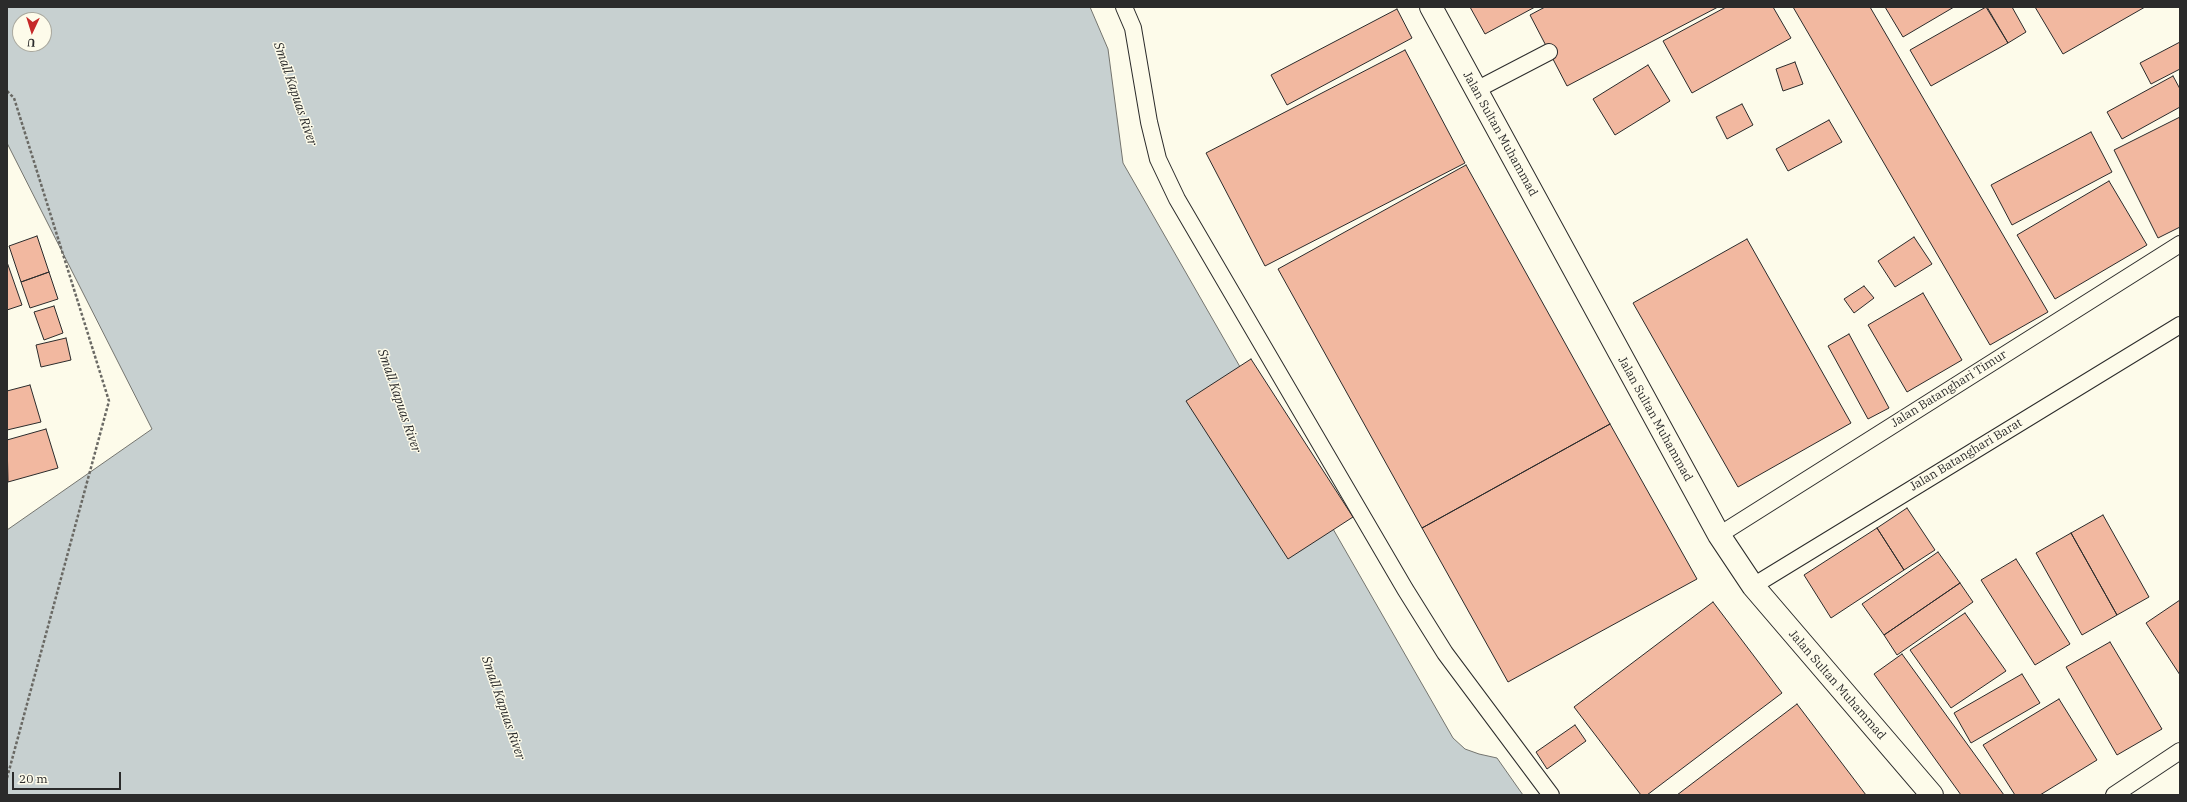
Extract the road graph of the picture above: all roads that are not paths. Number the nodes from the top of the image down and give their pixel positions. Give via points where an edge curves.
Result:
1 (1124, 7) edge
2 (1431, 7) edge
3 (1549, 52) dead end
4 (1476, 90) junction
5 (2180, 244) edge
6 (2180, 325) edge
7 (1719, 535) junction
8 (1753, 586) junction
9 (2180, 751) edge
10 (1551, 795) edge
11 (1932, 795) edge
12 (2114, 795) edge

1 - 10 lane via 1132,28 1158,159 1177,199 1445,653
2 - 4 street, Jalan Sultan Muhammad
3 - 4 lane
4 - 7 street, Jalan Sultan Muhammad
5 - 7 lane, Jalan Batanghari Timur
6 - 8 lane, Jalan Batanghari Barat
7 - 8 street, Jalan Sultan Muhammad
8 - 11 street, Jalan Sultan Muhammad
9 - 12 lane

